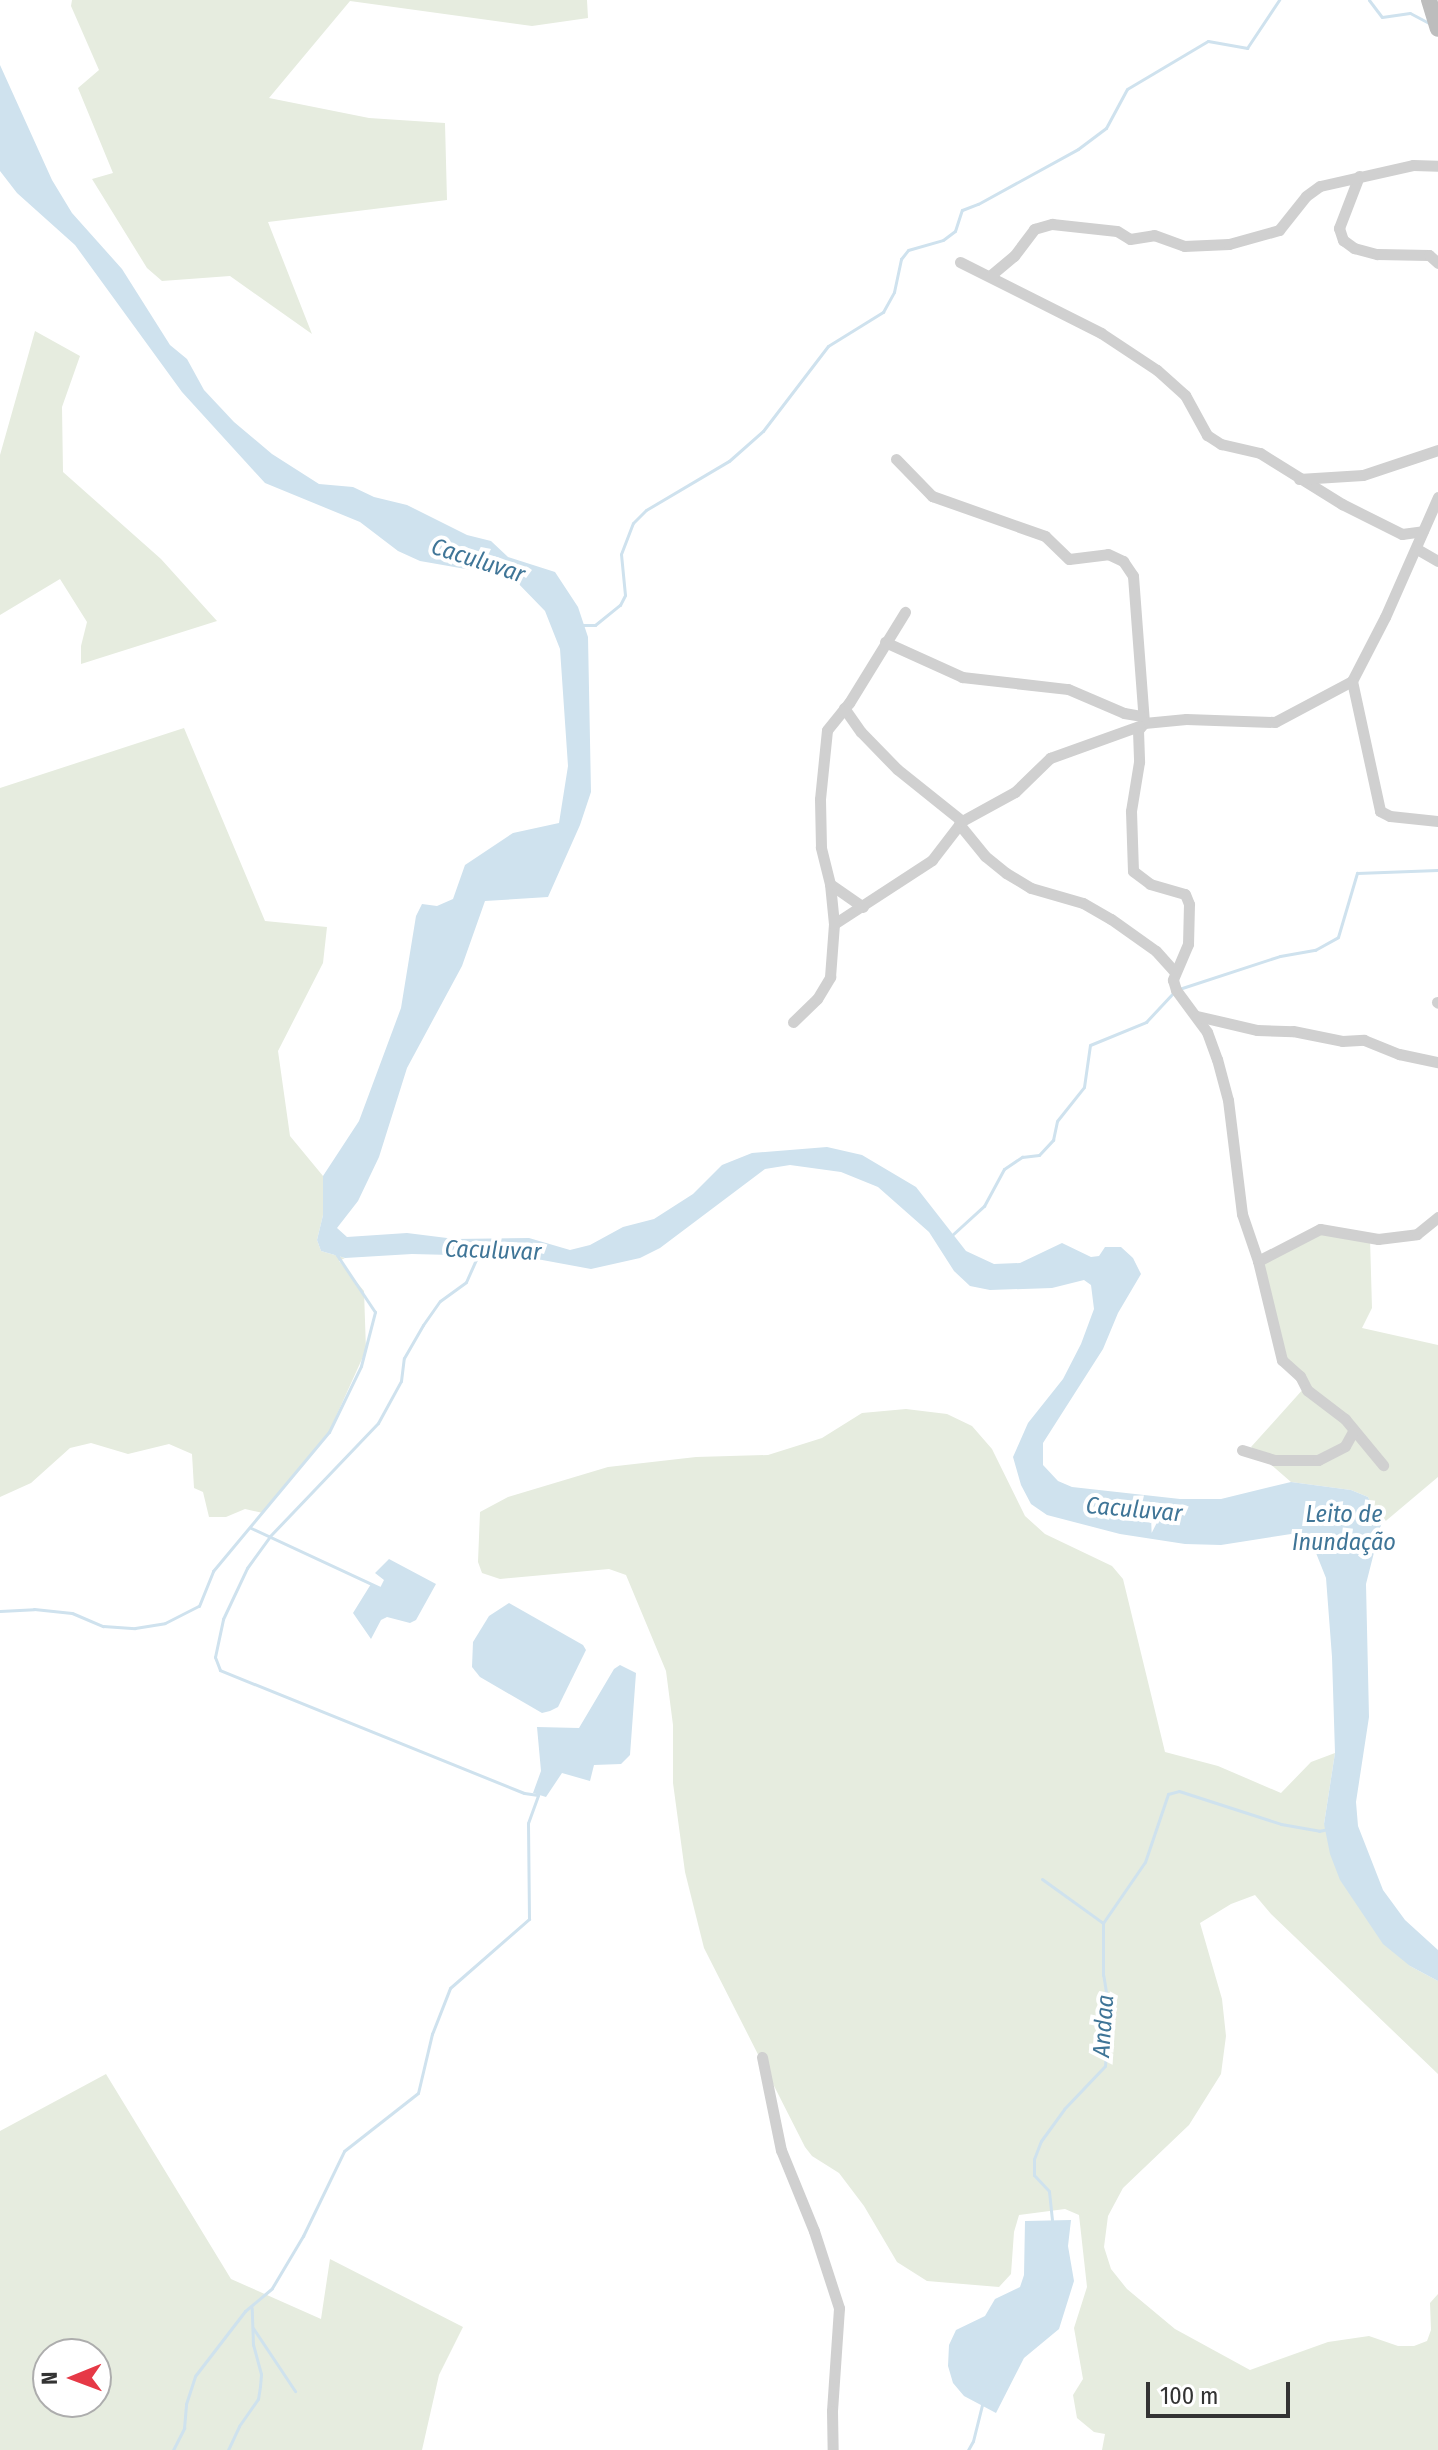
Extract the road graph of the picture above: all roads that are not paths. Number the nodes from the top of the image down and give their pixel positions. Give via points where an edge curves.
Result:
1 (1429, 0) edge
2 (1438, 29) edge
3 (1438, 166) edge
4 (1359, 176) junction
5 (960, 262) dead end
6 (1438, 263) edge
7 (991, 275) junction
8 (1438, 450) edge
9 (896, 459) dead end
10 (1299, 479) junction
11 (1438, 497) edge
12 (1423, 531) junction
13 (1417, 549) junction
14 (1438, 561) edge
15 (905, 612) dead end
16 (885, 642) junction
17 (1352, 681) junction
18 (844, 708) junction
19 (1141, 721) junction
20 (1438, 821) edge
21 (961, 823) junction
22 (830, 884) junction
23 (863, 907) junction
24 (834, 924) junction
25 (1175, 972) junction
26 (1197, 1016) junction
27 (793, 1022) dead end
28 (1438, 1062) edge
29 (1438, 1217) edge
30 (1258, 1261) junction
31 (1354, 1430) junction
32 (1242, 1450) dead end
33 (1383, 1465) dead end
34 (762, 2057) dead end
35 (833, 2450) edge

1 - 2 main road
3 - 4 street via 1413,165
4 - 6 street via 1339,228 1343,240 1377,254 1429,255
4 - 7 street via 1320,186 1279,230 1229,244 1184,246 1154,235 1130,239 1117,231 1052,224 1034,229
5 - 7 street
7 - 10 street via 1101,333 1157,370 1185,395 1214,440 1260,453
8 - 10 street via 1363,475
9 - 19 street via 932,496 1045,536 1069,559 1108,554 1123,561 1133,576
10 - 12 street via 1402,534
11 - 12 street
12 - 13 street
13 - 14 street
13 - 17 street
15 - 16 street
16 - 18 street
16 - 19 street via 962,677 1068,689
17 - 19 street via 1275,722
17 - 20 street via 1380,811
18 - 21 street via 897,769
18 - 22 street via 827,730 820,799 821,847
19 - 21 street via 1099,743 1057,754 1007,797
19 - 25 street via 1131,861 1133,871 1150,884 1185,894 1189,904 1188,944
21 - 23 street via 932,860
21 - 25 street via 985,856 1006,873 1111,919 1156,951
22 - 23 street
22 - 24 street
23 - 24 street
24 - 27 street via 827,987
25 - 26 street via 1176,990
26 - 28 street via 1257,1030 1364,1040
26 - 30 street via 1228,1100 1242,1214
29 - 30 street via 1417,1234 1378,1239 1320,1229
30 - 31 street via 1282,1360 1307,1390
31 - 32 street via 1345,1446 1318,1460 1274,1460
31 - 33 street
34 - 35 street via 781,2150 839,2308

